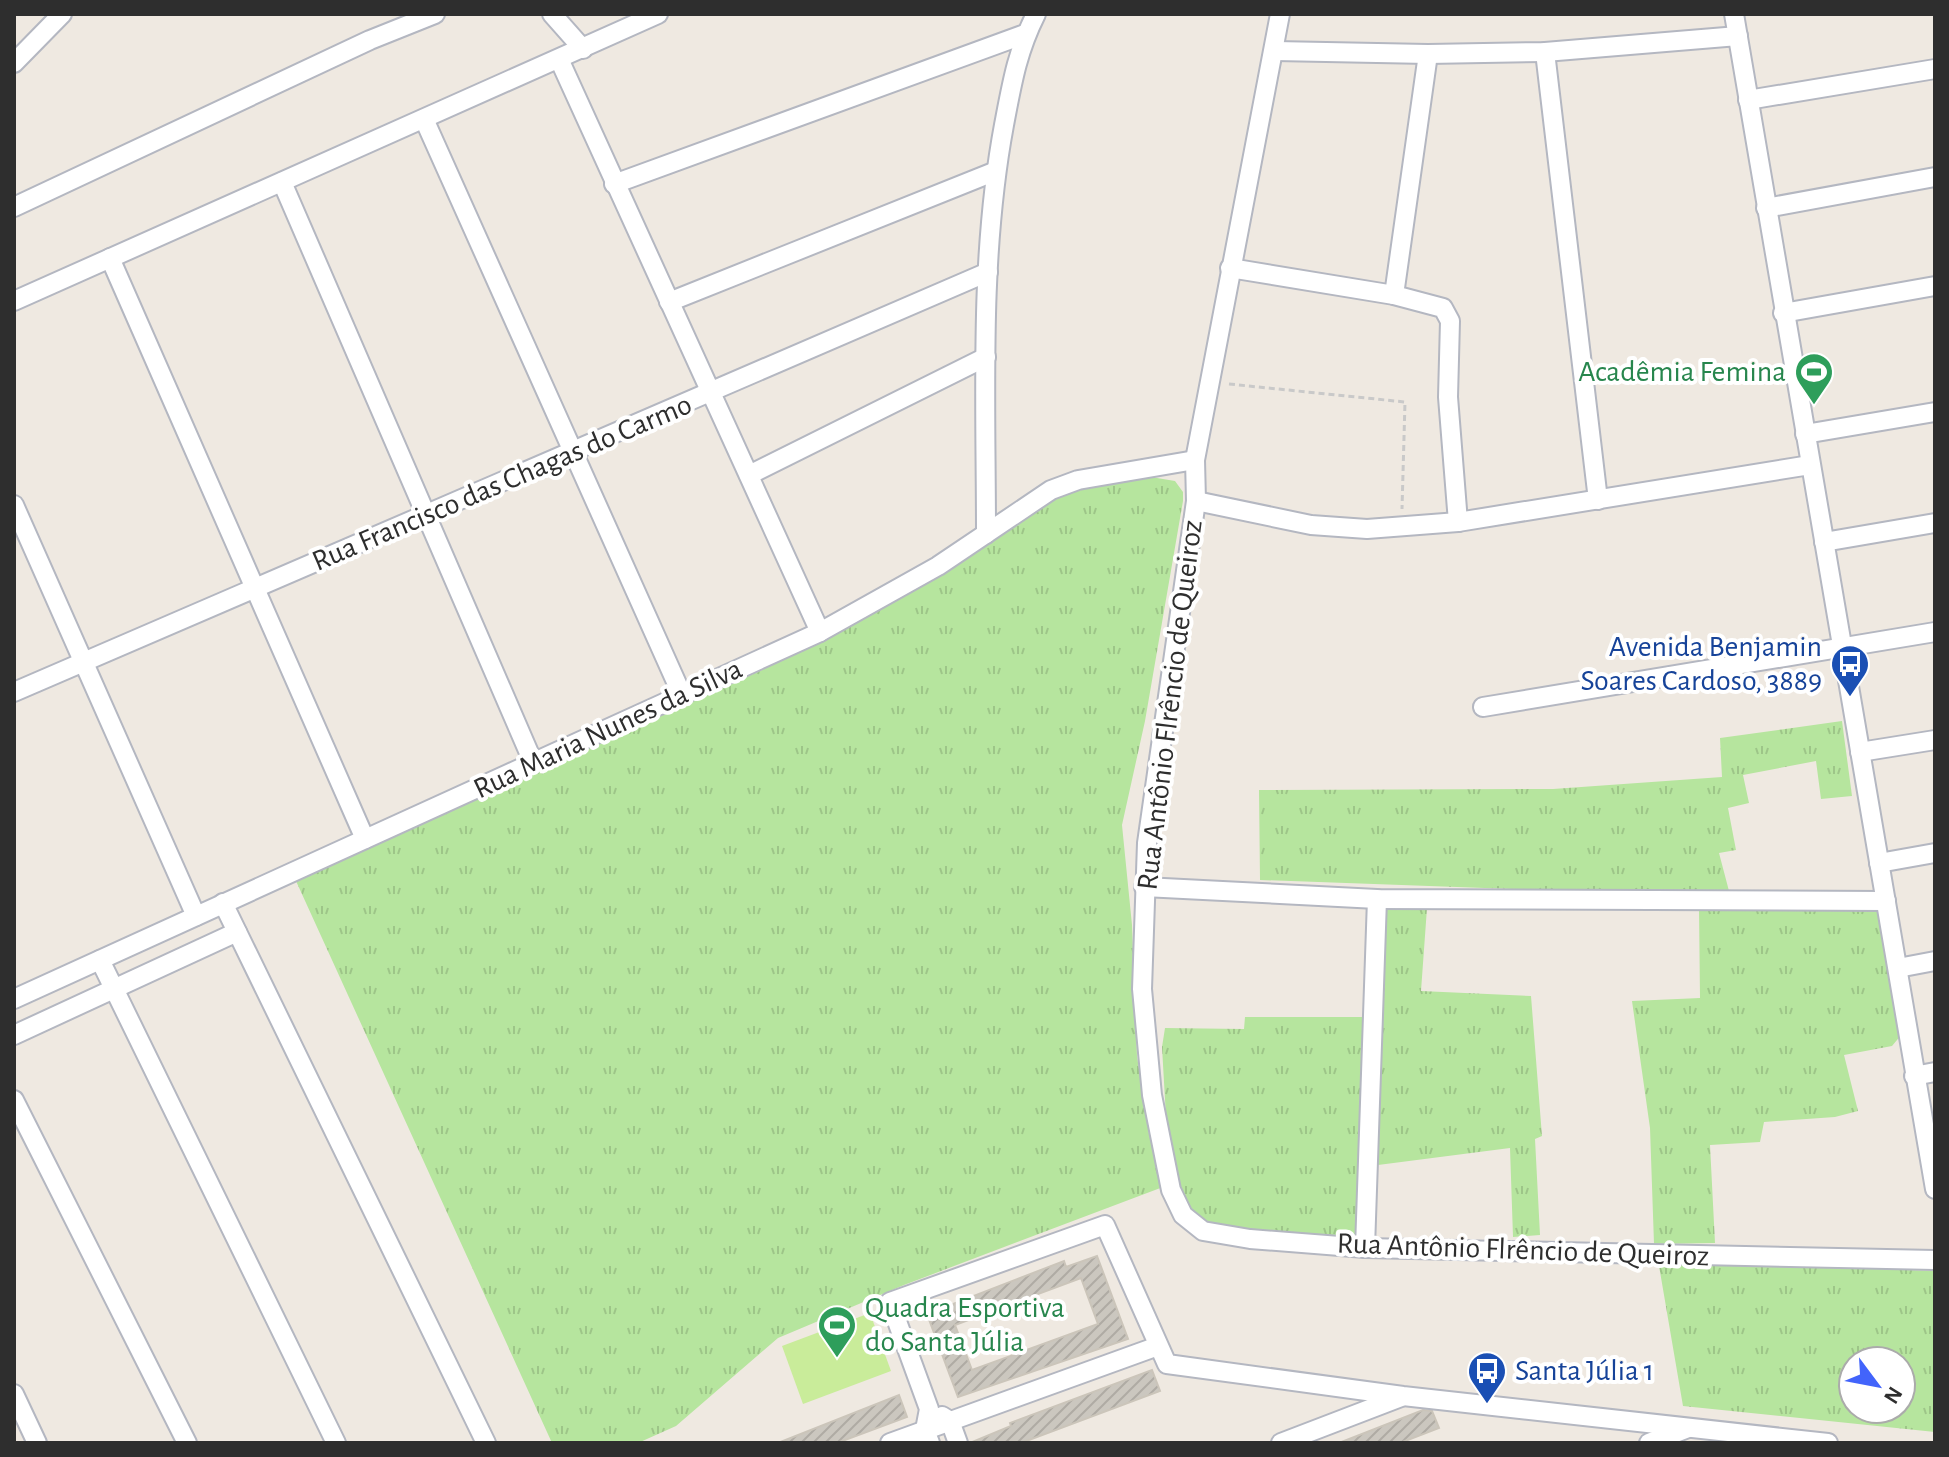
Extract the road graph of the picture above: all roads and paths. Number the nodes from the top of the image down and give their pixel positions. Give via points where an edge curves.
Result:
1 (62, 14) edge
2 (435, 14) edge
3 (552, 14) edge
4 (658, 14) edge
5 (1036, 14) edge
6 (1280, 14) edge
7 (1734, 14) edge
8 (1025, 34) junction
9 (1738, 36) junction
10 (583, 49) junction
11 (1275, 51) junction
12 (1545, 52) junction
13 (1428, 54) junction
14 (559, 59) junction
15 (14, 63) edge
16 (1935, 69) edge
17 (1748, 100) junction
18 (424, 119) junction
19 (996, 171) junction
20 (1935, 177) edge
21 (282, 182) junction
22 (614, 184) junction
23 (14, 207) edge
24 (1766, 208) junction
25 (110, 258) junction
26 (1230, 268) junction
27 (988, 272) junction
28 (1935, 286) edge
29 (1394, 295) junction
30 (14, 301) edge
31 (669, 302) junction
32 (1783, 313) junction
33 (986, 357) junction
34 (1209, 382) junction
35 (713, 394) junction
36 (1935, 412) edge
37 (1805, 434) junction
38 (573, 453) junction
39 (1195, 460) junction
40 (1810, 465) junction
41 (749, 475) junction
42 (1598, 500) junction
43 (1196, 501) junction
44 (14, 505) edge
45 (426, 515) junction
46 (1458, 522) junction
47 (1935, 523) edge
48 (1401, 526) junction
49 (986, 534) junction
50 (1824, 542) junction
51 (255, 588) junction
52 (820, 632) junction
53 (1935, 632) edge
54 (1842, 648) junction
55 (84, 662) junction
56 (14, 692) edge
57 (682, 695) junction
58 (1483, 707) dead end
59 (1935, 740) edge
60 (1860, 752) junction
61 (533, 762) junction
62 (365, 839) junction
63 (1935, 853) edge
64 (1879, 863) junction
65 (1144, 887) junction
66 (1377, 899) junction
67 (1886, 901) junction
68 (223, 903) junction
69 (196, 916) junction
70 (237, 932) junction
71 (100, 960) junction
72 (1935, 961) edge
73 (1898, 968) junction
74 (114, 990) junction
75 (16, 993) edge
76 (14, 1035) edge
77 (1935, 1072) edge
78 (1914, 1076) junction
79 (14, 1100) edge
80 (1934, 1180) edge
81 (1365, 1248) junction
82 (1935, 1260) edge
83 (1158, 1346) junction
84 (14, 1394) edge
85 (1403, 1396) junction
86 (929, 1409) junction
87 (950, 1421) junction
88 (1691, 1427) junction
89 (928, 1436) edge
90 (1739, 1438) edge
91 (37, 1443) edge
92 (187, 1443) edge
93 (336, 1443) edge
94 (486, 1443) edge
95 (890, 1443) edge
96 (958, 1443) edge
97 (1281, 1443) edge
98 (1649, 1443) edge
99 (1828, 1443) edge

1 - 15 street
2 - 23 street
3 - 10 street
4 - 10 street
5 - 8 street
6 - 11 street, Rua Antônio Flrêncio de Queiroz
7 - 9 street
8 - 19 street
8 - 22 street
9 - 12 street
9 - 17 street
10 - 14 street
11 - 13 street
11 - 26 street, Rua Antônio Flrêncio de Queiroz
12 - 13 street
12 - 42 street
13 - 29 street
14 - 18 street
14 - 22 street
16 - 17 street
17 - 24 street
18 - 21 street
18 - 38 street
19 - 27 street
19 - 31 street
20 - 24 street
21 - 25 street
21 - 45 street
22 - 31 street
24 - 32 street
25 - 30 street
25 - 51 street
26 - 29 street
26 - 34 street, Rua Antônio Flrêncio de Queiroz
27 - 33 street
27 - 35 street, Rua Francisco das Chagas do Carmo
28 - 32 street
29 - 46 street via 1436,303 1450,321 1448,397
31 - 35 street
32 - 37 street
33 - 41 street
33 - 49 street
34 - 39 street, Rua Antônio Flrêncio de Queiroz
34 - 48 path via 1405,402
35 - 38 street, Rua Francisco das Chagas do Carmo
35 - 41 street
36 - 37 street
37 - 40 street
38 - 45 street, Rua Francisco das Chagas do Carmo
38 - 57 street
39 - 43 street, Rua Antônio Flrêncio de Queiroz
39 - 49 street, Rua Maria Nunes da Silva via 1078,480 1037,499
40 - 42 street
40 - 50 street
41 - 52 street
42 - 46 street
43 - 48 street via 1311,525
43 - 65 street, Rua Antônio Flrêncio de Queiroz
44 - 55 street
45 - 51 street, Rua Francisco das Chagas do Carmo
45 - 61 street
46 - 48 street
47 - 50 street
49 - 52 street, Rua Maria Nunes da Silva
50 - 54 street
51 - 55 street, Rua Francisco das Chagas do Carmo
51 - 62 street
52 - 57 street, Rua Maria Nunes da Silva
53 - 54 street
54 - 58 street
54 - 60 street
55 - 56 street, Rua Francisco das Chagas do Carmo
55 - 69 street
57 - 61 street, Rua Maria Nunes da Silva
59 - 60 street
60 - 64 street
61 - 62 street, Rua Maria Nunes da Silva
62 - 68 street, Rua Maria Nunes da Silva
63 - 64 street
64 - 67 street
65 - 66 street
65 - 81 street, Rua Antônio Flrêncio de Queiroz via 1142,989 1152,1095 1171,1190 1183,1215 1203,1231
66 - 67 street
66 - 81 street
67 - 73 street
68 - 69 street, Rua Maria Nunes da Silva
68 - 70 street
69 - 71 street, Rua Maria Nunes da Silva
70 - 74 street
70 - 94 street
71 - 74 street
71 - 75 street, Rua Maria Nunes da Silva
72 - 73 street
73 - 78 street
74 - 76 street
74 - 93 street
77 - 78 street
78 - 80 street
79 - 92 street
81 - 82 street, Rua Antônio Flrêncio de Queiroz
83 - 85 street via 1167,1364
83 - 86 street via 1105,1225 890,1302
83 - 87 street
84 - 91 street
85 - 88 street
85 - 97 street
86 - 87 street
86 - 89 street
87 - 89 street
87 - 96 street
88 - 90 street
88 - 98 street
89 - 95 street
90 - 99 street

